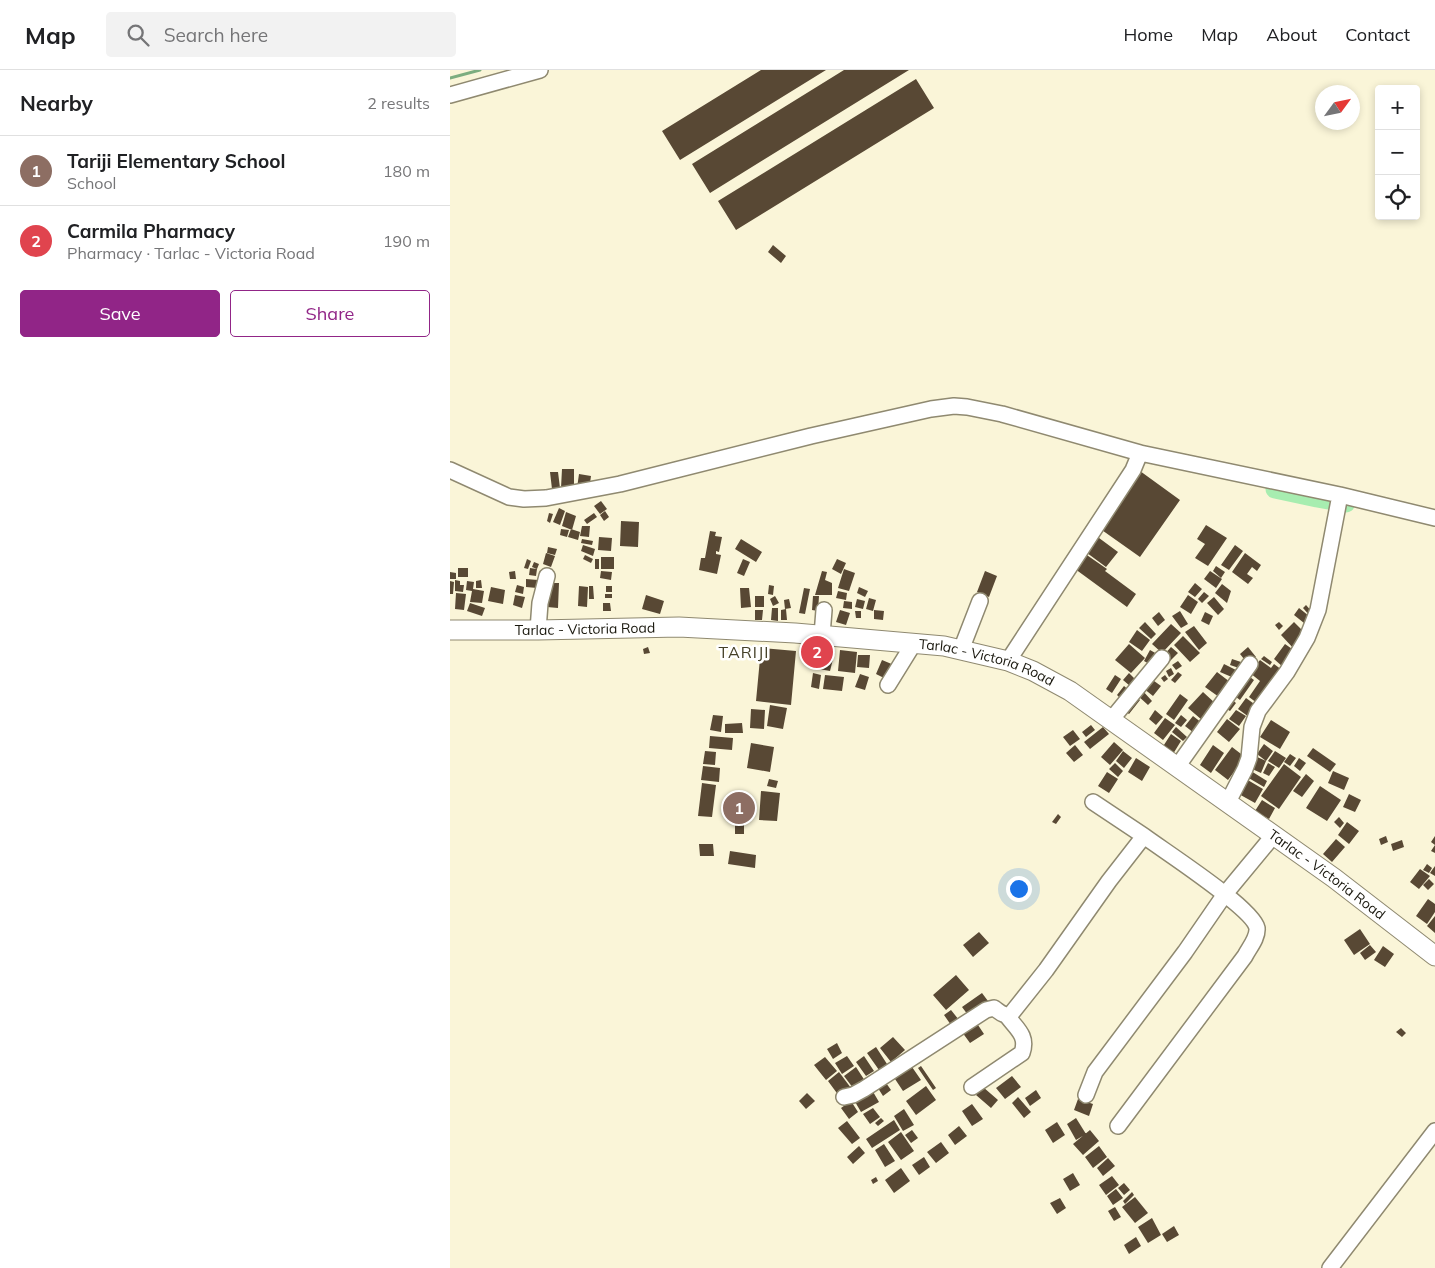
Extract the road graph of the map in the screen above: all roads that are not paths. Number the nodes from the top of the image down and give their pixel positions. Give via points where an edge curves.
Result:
1 (540, 70) edge
2 (450, 95) edge
3 (1140, 453) junction
4 (450, 470) edge
5 (1340, 501) junction
6 (1435, 518) edge
7 (547, 576) dead end
8 (980, 601) dead end
9 (824, 610) dead end
10 (450, 630) edge
11 (538, 630) junction
12 (822, 635) junction
13 (914, 643) junction
14 (961, 650) junction
15 (1162, 658) dead end
16 (1008, 661) junction
17 (1250, 664) dead end
18 (888, 685) dead end
19 (1111, 720) junction
20 (1177, 767) junction
21 (1093, 802) dead end
22 (1228, 802) junction
23 (1144, 836) junction
24 (1273, 836) junction
25 (1225, 894) junction
26 (1435, 956) edge
27 (1007, 1016) junction
28 (972, 1087) dead end
29 (1086, 1095) dead end
30 (844, 1097) dead end
31 (1118, 1126) dead end
32 (1435, 1131) edge
33 (1330, 1268) edge

1 - 2 street
3 - 4 street via 1002,414 954,406 811,436 620,484 546,498 524,500 509,497
3 - 5 street
3 - 16 street via 1133,470
5 - 6 street
5 - 22 street via 1318,610 1307,638 1287,672 1258,711 1252,727 1249,758
7 - 11 street
8 - 14 street
9 - 12 street
10 - 11 main road, Tarlac - Victoria Road
11 - 12 main road, Tarlac - Victoria Road via 679,626
12 - 13 main road, Tarlac - Victoria Road
13 - 14 main road, Tarlac - Victoria Road
13 - 18 street
14 - 16 main road, Tarlac - Victoria Road
15 - 19 street
16 - 19 main road, Tarlac - Victoria Road via 1070,690
17 - 20 street
19 - 20 main road, Tarlac - Victoria Road
20 - 22 main road, Tarlac - Victoria Road
21 - 23 street
22 - 24 main road, Tarlac - Victoria Road
23 - 25 street
23 - 27 street via 1016,1010
24 - 25 street
24 - 26 main road, Tarlac - Victoria Road via 1334,878
25 - 29 street via 1095,1072
25 - 31 street via 1255,923 1256,938
27 - 28 street via 1024,1039 1022,1053
27 - 30 street via 994,1008 986,1010 864,1089
32 - 33 street

